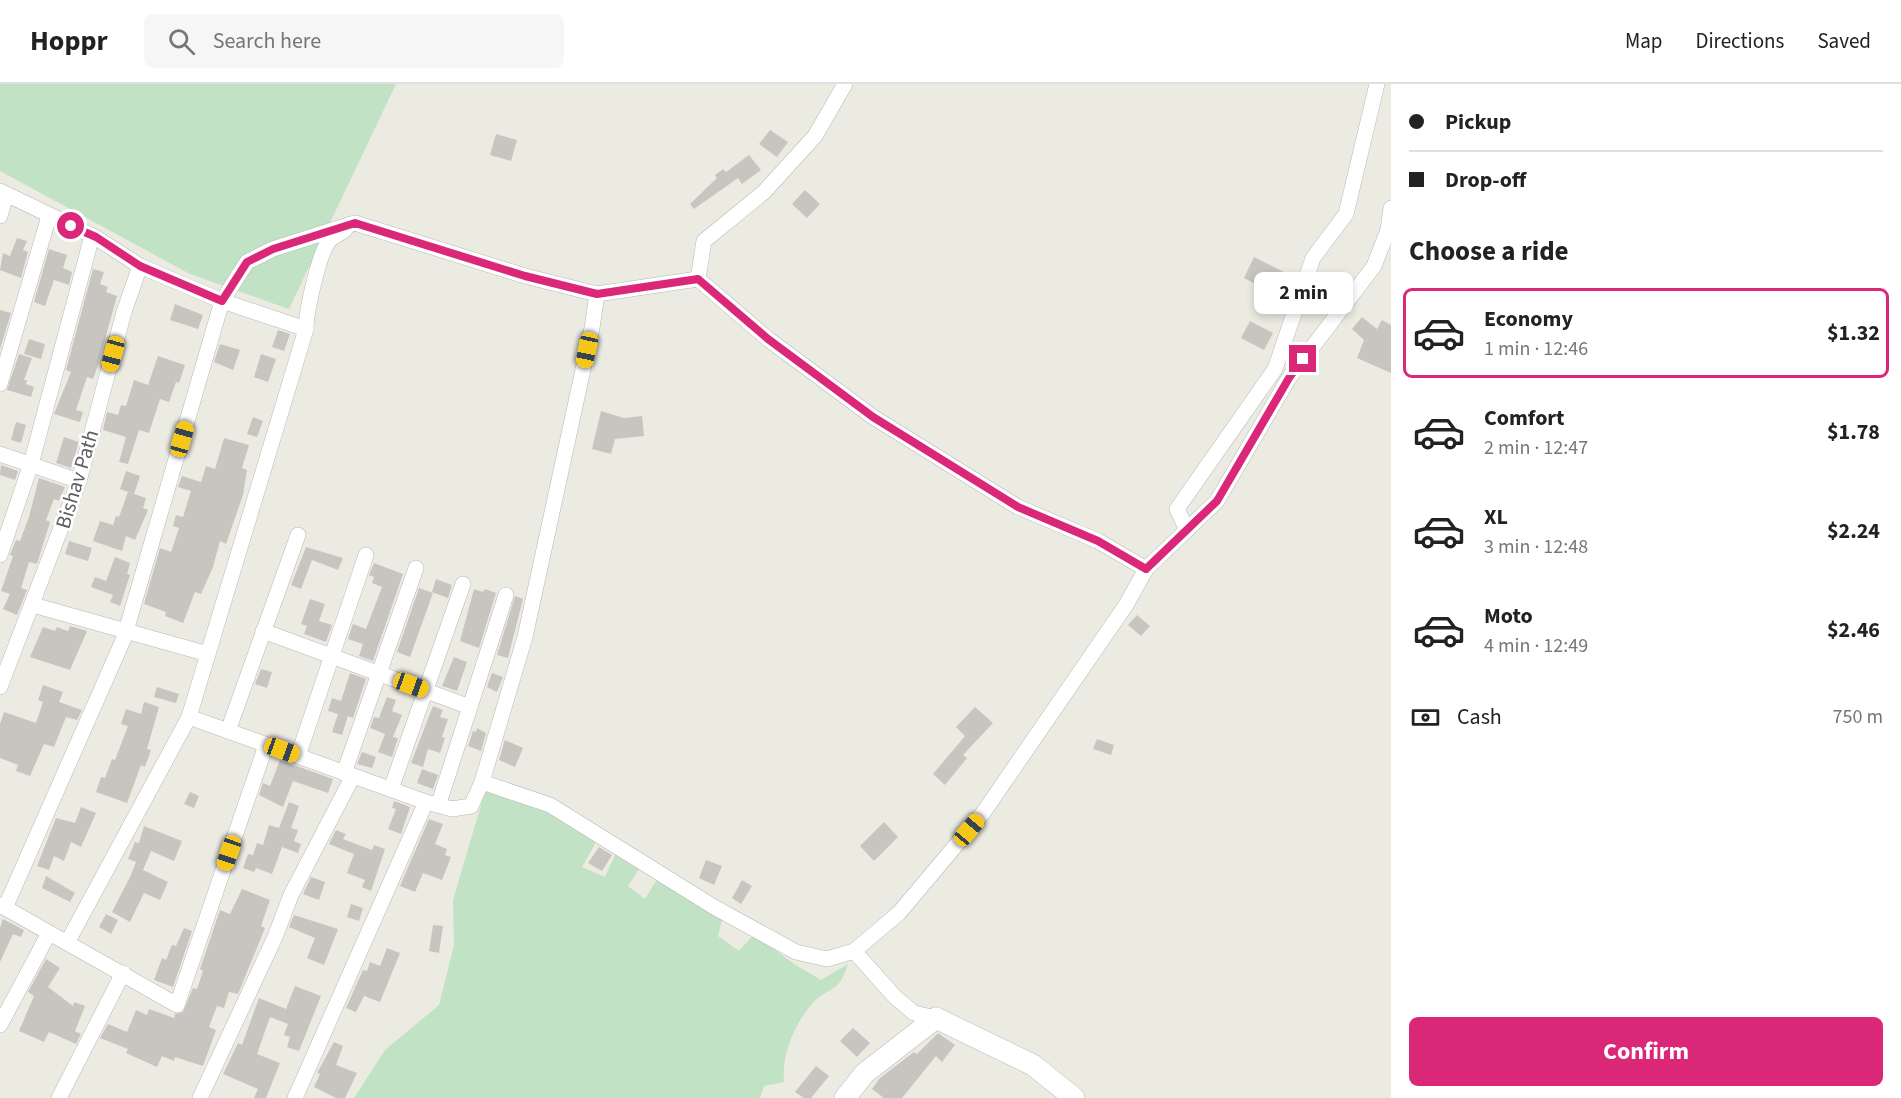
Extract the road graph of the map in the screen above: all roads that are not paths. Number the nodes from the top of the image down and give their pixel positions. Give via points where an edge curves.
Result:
1 (845, 84) edge
2 (1377, 84) edge
3 (3, 193) edge
4 (1391, 208) edge
5 (0, 216) edge
6 (49, 216) junction
7 (355, 223) junction
8 (92, 236) junction
9 (140, 266) junction
10 (698, 279) junction
11 (597, 294) junction
12 (222, 301) junction
13 (306, 329) junction
14 (0, 384) edge
15 (0, 454) edge
16 (31, 464) junction
17 (79, 481) junction
18 (1187, 530) junction
19 (298, 535) dead end
20 (0, 555) edge
21 (366, 555) dead end
22 (416, 568) dead end
23 (1146, 569) junction
24 (463, 584) dead end
25 (506, 595) dead end
26 (33, 605) junction
27 (126, 631) junction
28 (263, 631) junction
29 (208, 654) junction
30 (333, 657) junction
31 (6, 658) edge
32 (379, 674) junction
33 (0, 687) edge
34 (426, 691) junction
35 (470, 707) junction
36 (189, 717) junction
37 (228, 731) junction
38 (266, 745) junction
39 (298, 756) junction
40 (349, 774) junction
41 (482, 782) junction
42 (392, 789) junction
43 (433, 803) junction
44 (2, 906) edge
45 (49, 933) junction
46 (67, 943) junction
47 (854, 951) junction
48 (123, 973) junction
49 (936, 1018) junction
50 (0, 1025) edge
51 (59, 1098) edge
52 (200, 1098) edge
53 (295, 1098) edge
54 (845, 1098) edge
55 (1074, 1098) edge

1 - 10 street via 815,136 764,192 704,241
2 - 18 street via 1346,214 1313,258 1275,369 1177,509
3 - 5 street
3 - 6 street
4 - 18 street via 1388,230 1374,266 1289,378 1217,501
6 - 8 street
6 - 14 street
7 - 11 street
7 - 12 street via 273,249 247,262
7 - 13 street via 329,242 306,314
8 - 9 street
8 - 16 street
9 - 12 street
9 - 17 street, Bishav Path
10 - 11 street
10 - 23 street via 768,339 873,417 1018,507 1098,541
11 - 41 street via 525,637
12 - 13 street
12 - 27 street
13 - 29 street
15 - 16 street
16 - 17 street
16 - 20 street
17 - 26 street, Bishav Path
18 - 23 street
19 - 28 street
21 - 30 street
22 - 32 street
23 - 47 street via 1126,605 983,813 899,913
24 - 34 street
25 - 35 street
26 - 27 street
26 - 31 street, Bishav Path
27 - 29 street
27 - 44 street
28 - 30 street
28 - 37 street
29 - 36 street
30 - 32 street
30 - 39 street
31 - 33 street, Bishav Path
32 - 34 street
32 - 40 street
34 - 35 street
34 - 42 street
35 - 43 street
36 - 37 street
36 - 46 street
37 - 38 street
38 - 39 street
38 - 48 street via 177,1005
39 - 40 street
40 - 42 street
40 - 52 street
41 - 43 street via 471,806 453,809
41 - 47 street via 550,805 714,907 796,952 827,959
42 - 43 street
43 - 53 street
44 - 45 street
45 - 46 street
45 - 50 street
46 - 48 street
47 - 49 street via 914,1013
48 - 51 street
49 - 54 street via 865,1073
49 - 55 street via 1033,1065

